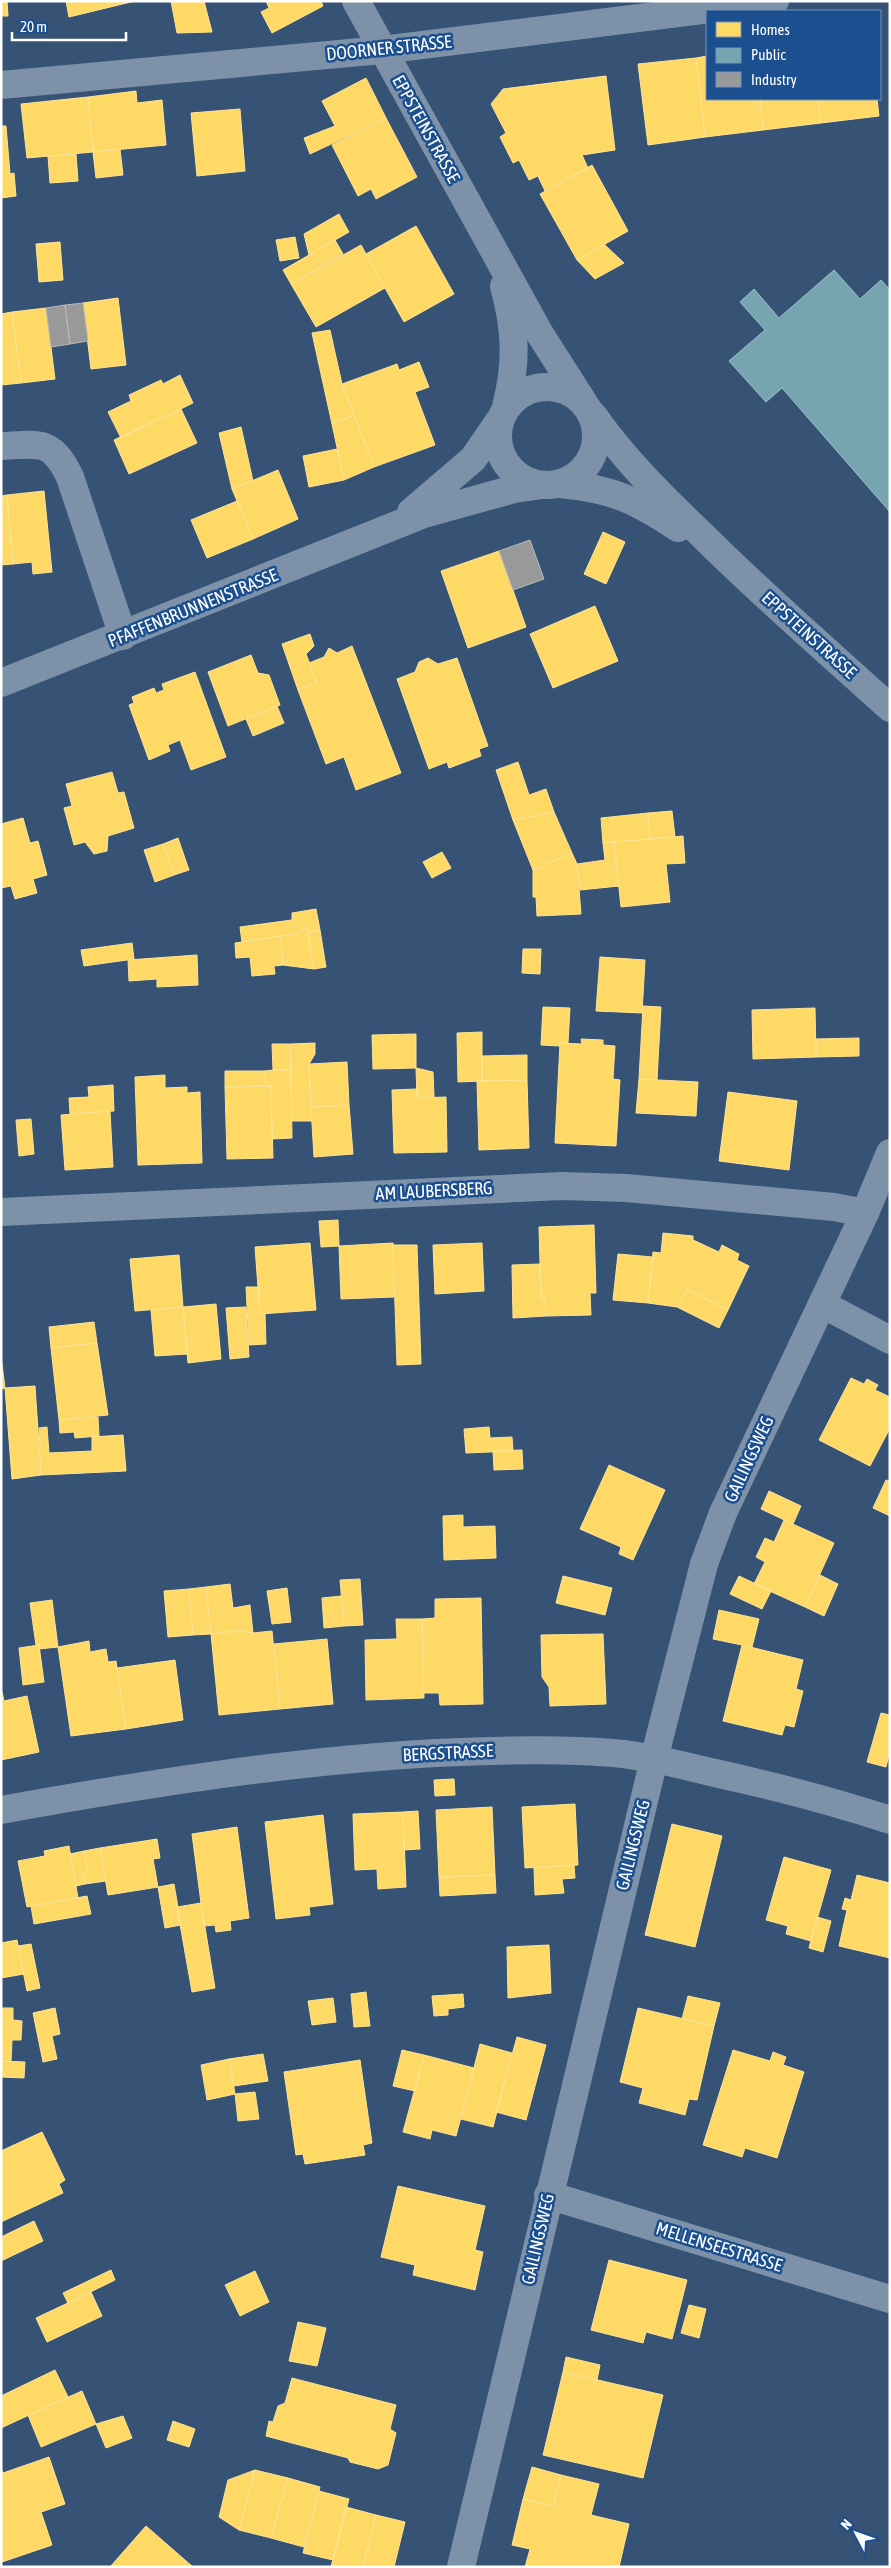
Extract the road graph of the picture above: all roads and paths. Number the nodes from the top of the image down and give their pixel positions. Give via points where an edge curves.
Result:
1 (356, 1) edge
2 (775, 1) edge
3 (382, 50) junction
4 (1, 85) edge
5 (497, 256) junction
6 (589, 409) junction
7 (502, 414) junction
8 (1, 446) edge
9 (551, 485) junction
10 (383, 531) junction
11 (728, 562) junction
12 (123, 636) junction
13 (1, 683) edge
14 (890, 708) edge
15 (890, 1153) edge
16 (1, 1212) edge
17 (865, 1213) junction
18 (822, 1304) junction
19 (890, 1340) edge
20 (654, 1759) junction
21 (1, 1810) edge
22 (890, 1820) edge
23 (548, 2195) junction
24 (890, 2299) edge
25 (461, 2567) edge

1 - 3 street, EPPSTEINSTRASSE
2 - 3 street, DOORNER STRASSE
3 - 4 street, DOORNER STRASSE
3 - 5 street, EPPSTEINSTRASSE
5 - 6 street, EPPSTEINSTRASSE via 540,334
5 - 7 street, EPPSTEINSTRASSE via 514,340 515,364
6 - 7 street via 564,389 537,386 522,393
6 - 9 street via 597,434 591,457 575,477
6 - 11 street, EPPSTEINSTRASSE via 616,448
7 - 9 street via 497,434 500,451 510,470 523,480
7 - 10 street, PFAFFENBRUNNENSTRASSE via 474,459 459,474 421,506
8 - 12 street via 31,444 46,446 56,452 70,477
9 - 10 street, PFAFFENBRUNNENSTRASSE via 514,489 460,503
9 - 11 street, EPPSTEINSTRASSE via 594,487 638,503
10 - 12 street, PFAFFENBRUNNENSTRASSE
11 - 14 street, EPPSTEINSTRASSE
12 - 13 street, PFAFFENBRUNNENSTRASSE
15 - 17 street, GAILINGSWEG
16 - 17 street, AM LAUBERSBERG via 562,1186 636,1188 834,1207
17 - 18 street, GAILINGSWEG
18 - 19 street
18 - 20 street, GAILINGSWEG via 713,1538
20 - 21 street, BERGSTRASSE via 613,1753 491,1750 396,1755 199,1777
20 - 22 street, BERGSTRASSE via 831,1800
20 - 23 street, GAILINGSWEG
23 - 24 street, MELLENSEESTRASSE
23 - 25 street, GAILINGSWEG

